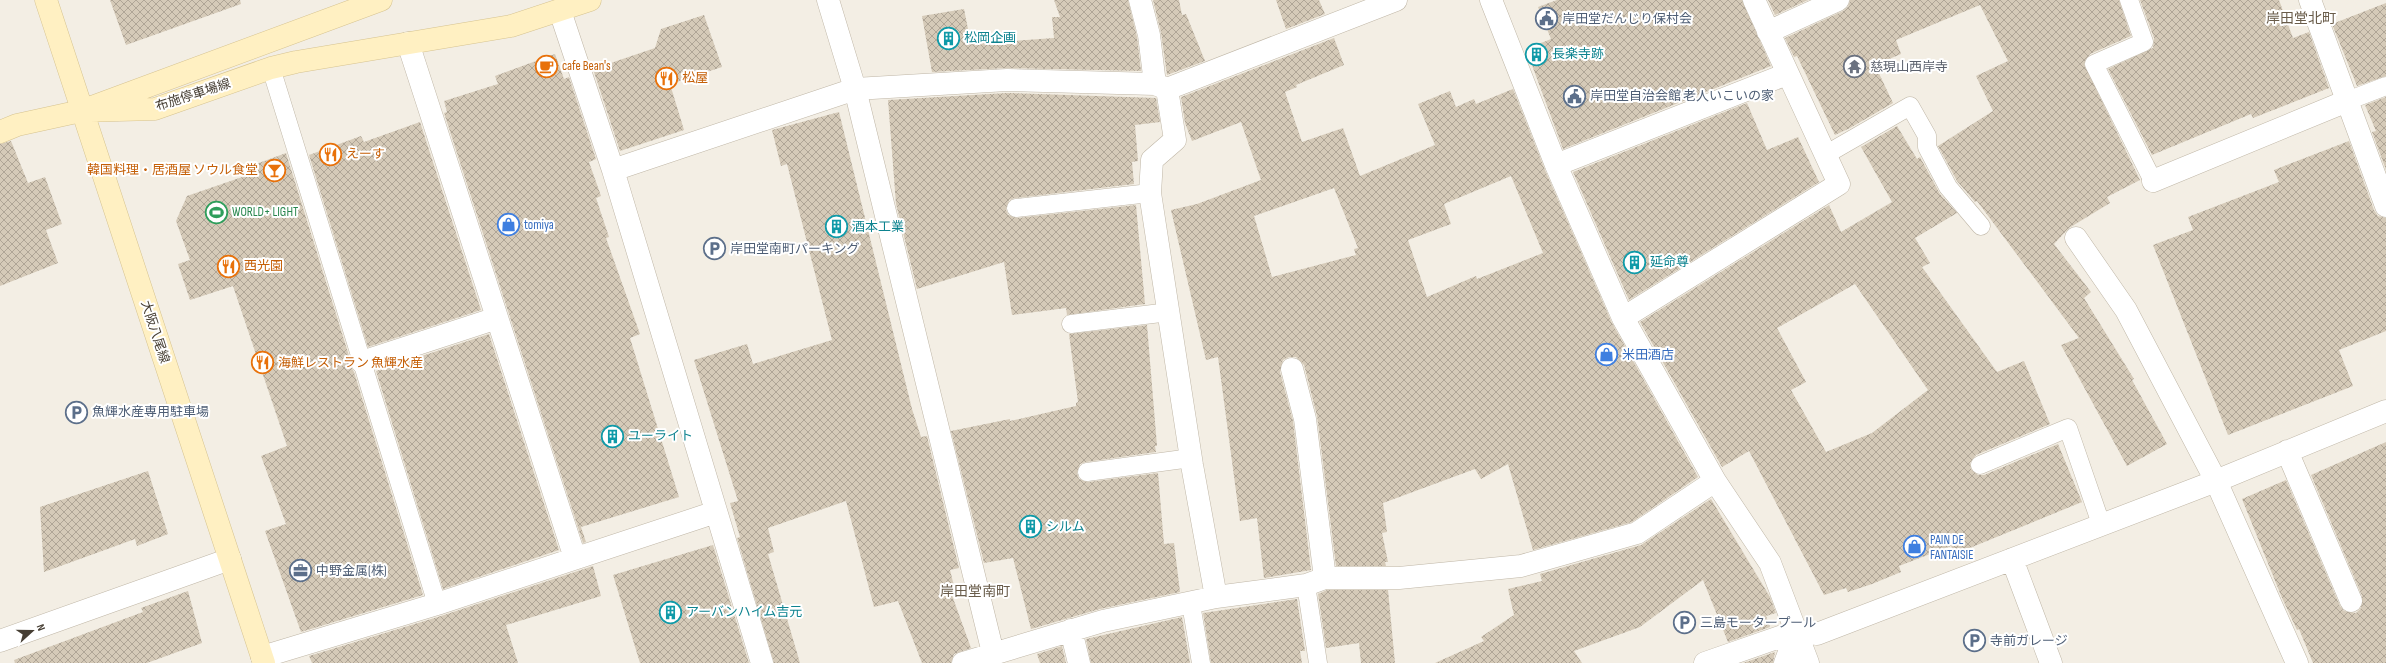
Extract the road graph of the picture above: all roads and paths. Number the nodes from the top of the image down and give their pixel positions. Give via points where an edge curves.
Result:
1 (46, 0) edge
2 (590, 0) edge
3 (828, 0) edge
4 (1140, 0) edge
5 (1396, 0) edge
6 (1754, 0) edge
7 (1838, 0) edge
8 (2129, 0) edge
9 (2310, 0) edge
10 (368, 2) edge
11 (1496, 2) edge
12 (560, 11) junction
13 (1768, 32) junction
14 (408, 43) junction
15 (271, 68) junction
16 (1787, 74) junction
17 (1161, 86) junction
18 (2386, 86) edge
19 (855, 89) junction
20 (2347, 101) junction
21 (81, 111) junction
22 (0, 132) edge
23 (1825, 155) junction
24 (1556, 165) junction
25 (613, 170) junction
26 (2153, 181) joint
27 (1150, 193) junction
28 (2386, 206) edge
29 (1016, 208) dead end
30 (1981, 226) dead end
31 (2076, 238) dead end
32 (1169, 312) junction
33 (497, 318) junction
34 (1623, 318) junction
35 (1071, 324) dead end
36 (362, 362) junction
37 (1292, 369) dead end
38 (2386, 411) edge
39 (2287, 451) junction
40 (1191, 458) junction
41 (1980, 465) dead end
42 (1087, 472) dead end
43 (2216, 480) junction
44 (1715, 481) junction
45 (716, 512) junction
46 (2101, 524) junction
47 (575, 558) junction
48 (230, 559) junction
49 (2012, 559) junction
50 (1315, 582) junction
51 (1216, 597) junction
52 (2351, 601) dead end
53 (437, 604) junction
54 (1191, 604) junction
55 (1071, 630) junction
56 (1797, 630) junction
57 (0, 641) edge
58 (993, 653) junction
59 (263, 660) edge
60 (762, 663) edge
61 (963, 663) edge
62 (1079, 663) edge
63 (1201, 663) edge
64 (1318, 663) edge
65 (1704, 663) edge
66 (1785, 663) edge
67 (1808, 663) edge
68 (2051, 663) edge
69 (2297, 663) edge

1 - 21 main road, 大阪八尾線
2 - 12 main road, 布施停車場線
3 - 19 street
4 - 17 street
5 - 17 street
6 - 13 street
7 - 13 street
8 - 26 lane via 2144,42 2094,64
9 - 20 street
10 - 21 main road, 布施停車場線
11 - 24 street
12 - 14 main road, 布施停車場線 via 511,26
12 - 25 street
13 - 16 street
14 - 15 main road, 布施停車場線
14 - 33 street
15 - 21 main road, 布施停車場線 via 155,109
15 - 36 lane
16 - 23 street
16 - 24 street
17 - 19 street via 1007,80
17 - 27 street via 1175,140 1152,160
18 - 20 lane
19 - 25 street
19 - 58 street
20 - 26 street
20 - 28 street
21 - 22 main road via 17,125
21 - 48 main road, 大阪八尾線
23 - 30 lane via 1910,106 1927,136 1927,147 1948,187
23 - 34 street via 1839,184
24 - 34 street
25 - 45 street
27 - 29 lane
27 - 32 street
31 - 43 street via 2126,310
32 - 35 lane
32 - 40 street
33 - 36 street
33 - 47 street
34 - 44 street
36 - 53 lane
37 - 50 street via 1305,419
38 - 39 street
39 - 43 street
39 - 52 street
40 - 42 lane
40 - 51 street
41 - 46 lane via 2068,428
43 - 46 street
43 - 69 street
44 - 50 street via 1637,533 1521,566 1399,578
44 - 56 street via 1770,563
45 - 47 street
45 - 60 street
46 - 49 street
47 - 53 street
48 - 57 street
48 - 59 main road, 大阪八尾線
49 - 56 street via 1816,634
49 - 68 street
50 - 51 street
50 - 64 lane
51 - 54 street
53 - 59 street
54 - 55 street via 1103,621
54 - 63 lane
55 - 58 street
55 - 62 street
56 - 65 street
56 - 66 street
56 - 67 street
58 - 61 street

